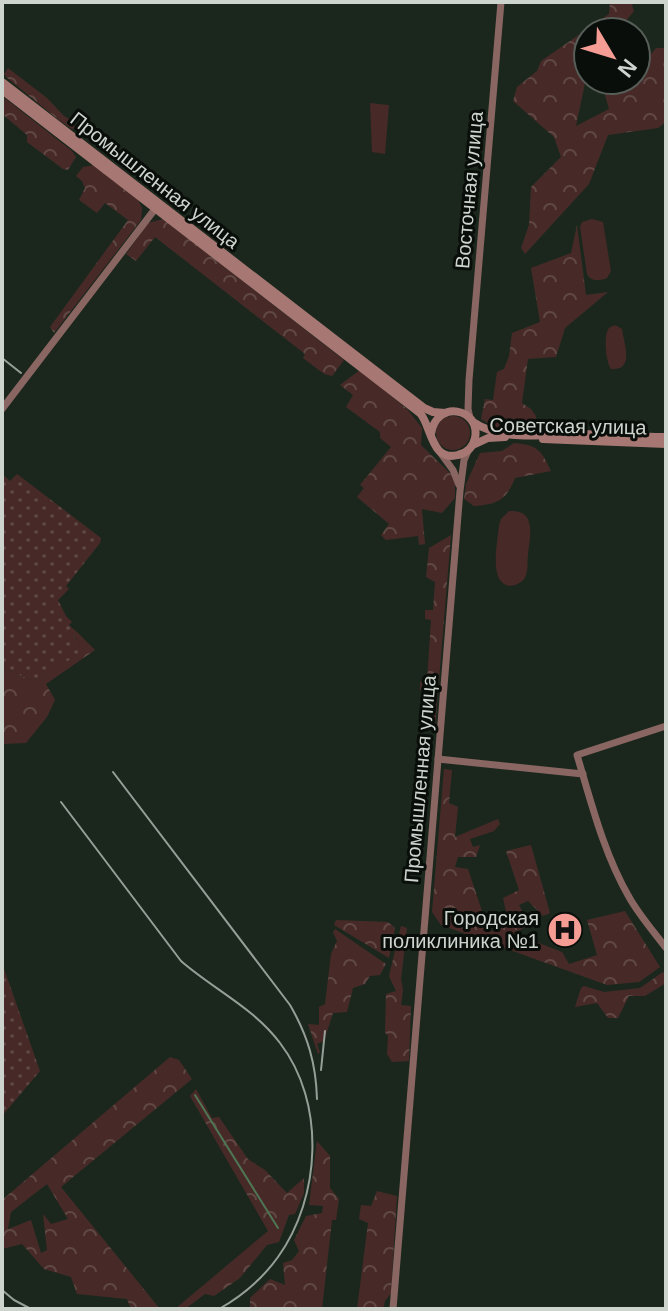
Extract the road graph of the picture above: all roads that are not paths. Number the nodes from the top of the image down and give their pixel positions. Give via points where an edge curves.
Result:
1 (501, 2) edge
2 (2, 82) edge
3 (2, 90) edge
4 (87, 152) junction
5 (145, 201) junction
6 (157, 206) junction
7 (149, 217) junction
8 (351, 356) junction
9 (469, 380) junction
10 (2, 409) edge
11 (447, 412) junction
12 (471, 420) junction
13 (431, 434) junction
14 (515, 436) junction
15 (532, 437) junction
16 (666, 437) edge
17 (666, 444) edge
18 (470, 448) junction
19 (437, 449) junction
20 (460, 491) junction
21 (666, 726) edge
22 (438, 759) junction
23 (583, 774) junction
24 (666, 948) edge
25 (393, 1309) edge

1 - 9 street, Восточная улица
2 - 4 main road, Промышленная улица
3 - 4 main road, Промышленная улица
4 - 5 main road, Промышленная улица
4 - 6 main road, Промышленная улица
5 - 6 main road, Промышленная улица
5 - 7 street
6 - 7 street, Промышленная улица
6 - 8 main road, Промышленная улица
7 - 10 street, Промышленная улица
8 - 11 main road, Промышленная улица via 424,408
8 - 13 main road, Промышленная улица via 420,413
9 - 11 street, Восточная улица via 462,401
9 - 12 street, Восточная улица
11 - 12 main road
11 - 13 main road via 435,421
12 - 14 main road, Советская улица
12 - 18 main road via 476,433
13 - 19 main road
14 - 15 main road, Советская улица
14 - 18 main road, Советская улица via 488,438
15 - 16 main road, Советская улица
15 - 17 main road, Советская улица
18 - 19 main road via 453,456
18 - 20 street, Промышленная улица
19 - 20 street via 457,477
20 - 22 street, Промышленная улица
21 - 23 street via 577,755
22 - 23 street
22 - 25 street, Промышленная улица
23 - 24 street via 623,886

